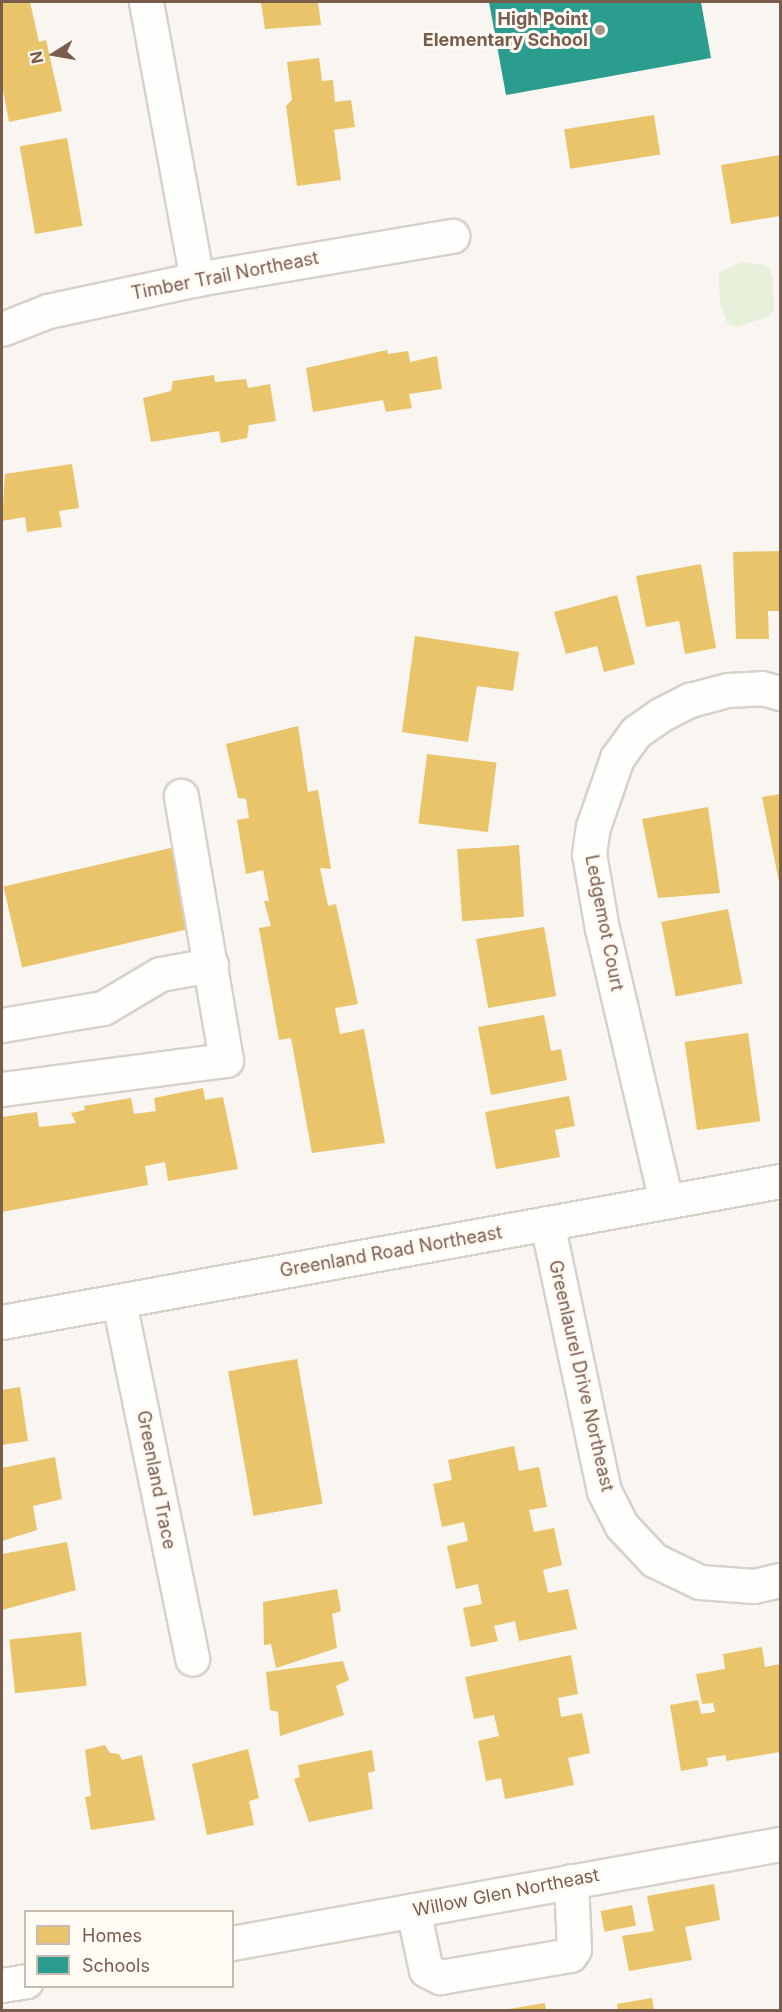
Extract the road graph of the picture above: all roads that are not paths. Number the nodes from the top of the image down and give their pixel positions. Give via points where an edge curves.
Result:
1 (146, 2) edge
2 (452, 236) dead end
3 (197, 279) junction
4 (2, 329) edge
5 (780, 693) edge
6 (181, 796) dead end
7 (211, 965) junction
8 (2, 1025) edge
9 (2, 1089) edge
10 (780, 1180) edge
11 (666, 1202) junction
12 (547, 1223) junction
13 (119, 1302) junction
14 (2, 1322) edge
15 (780, 1580) edge
16 (192, 1659) dead end
17 (780, 1844) edge
18 (571, 1881) junction
19 (413, 1910) junction
20 (234, 1943) edge
21 (24, 1981) edge
22 (2, 1985) edge

1 - 3 street
2 - 3 street, Timber Trail Northeast
3 - 4 street, Timber Trail Northeast via 48,311
5 - 11 street, Ledgemot Court via 762,688 728,690 690,700 636,732 617,758 593,827 589,854 602,929
6 - 7 street
7 - 8 street via 160,974 103,1008
7 - 9 street via 226,1060
10 - 11 street, Greenland Road Northeast
11 - 12 street, Greenland Road Northeast
12 - 13 street, Greenland Road Northeast
12 - 15 street, Greenlaurel Drive Northeast via 604,1491 622,1526 654,1560 700,1582 754,1586
13 - 14 street, Greenland Road Northeast
13 - 16 street, Greenland Trace
17 - 18 street, Willow Glen Northeast
18 - 19 street, Willow Glen Northeast
18 - 19 street via 574,1949 570,1955 440,1977 426,1970
19 - 20 street, Willow Glen Northeast
21 - 22 street

